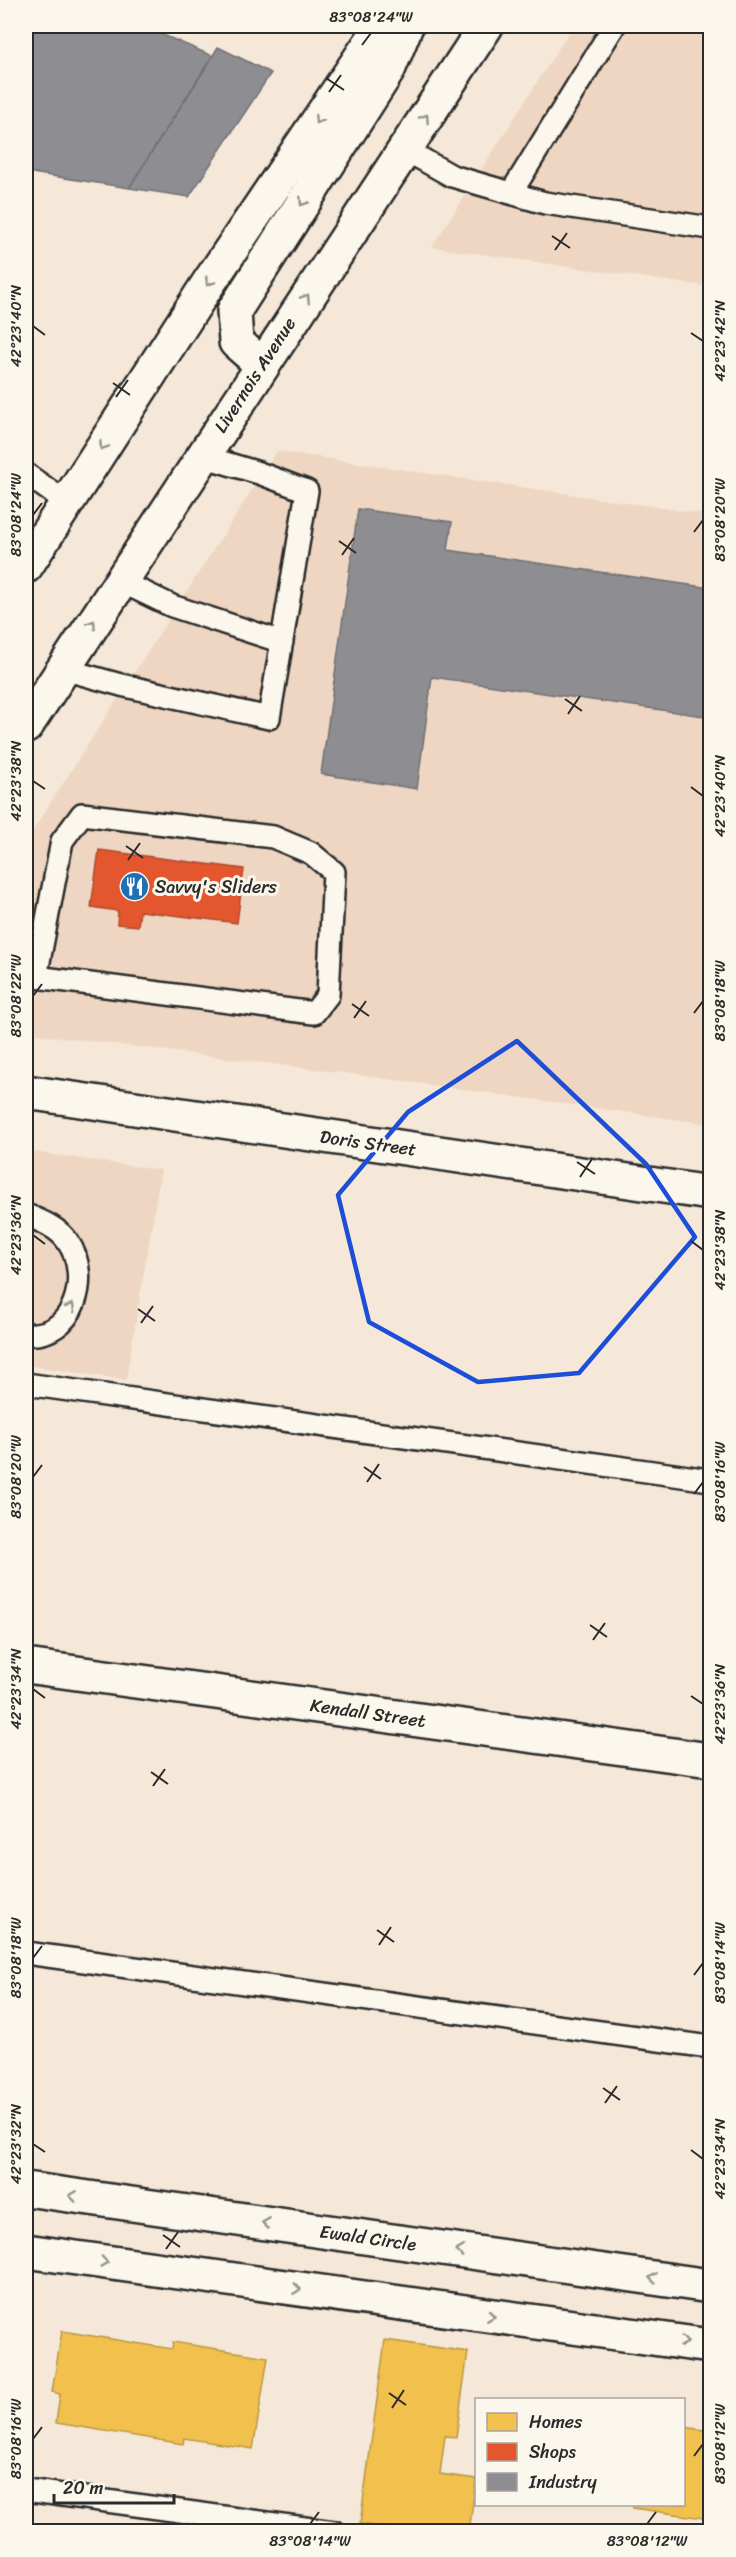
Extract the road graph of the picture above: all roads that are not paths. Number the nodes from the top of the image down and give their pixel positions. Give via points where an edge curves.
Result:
1 (382, 26) edge
2 (406, 26) edge
3 (486, 26) edge
4 (614, 26) edge
5 (404, 149) junction
6 (511, 193) junction
7 (711, 228) edge
8 (262, 364) junction
9 (202, 456) junction
10 (26, 474) edge
11 (67, 503) junction
12 (26, 566) edge
13 (120, 581) junction
14 (282, 642) junction
15 (63, 669) junction
16 (26, 726) edge
17 (31, 974) edge
18 (26, 1092) edge
19 (711, 1193) edge
20 (26, 1215) edge
21 (26, 1334) edge
22 (26, 1384) edge
23 (711, 1480) edge
24 (26, 1666) edge
25 (711, 1760) edge
26 (26, 1953) edge
27 (711, 2048) edge
28 (26, 2189) edge
29 (26, 2251) edge
30 (711, 2286) edge
31 (711, 2346) edge
32 (26, 2490) edge
33 (334, 2532) edge

1 -> 11 street via 208,284
2 -> 8 street via 388,70 234,311 236,342
5 -> 3 street, Livernois Avenue
4 - 6 lane
5 - 6 lane via 452,176
8 -> 5 street, Livernois Avenue
6 - 7 lane via 545,203
8 - 9 street, Livernois Avenue
9 - 13 street, Livernois Avenue
9 - 14 lane via 307,491
10 - 11 lane
11 - 12 street
13 - 14 lane via 172,606
15 -> 13 street, Livernois Avenue
14 - 15 lane via 269,718
15 - 16 street, Livernois Avenue
17 - 17 lane via 314,1012 328,995 334,872 311,853 273,837 82,814 62,841
18 - 19 street, Doris Street
21 -> 20 lane via 37,1335 56,1328 74,1306 80,1284 77,1257 67,1240 47,1223
22 - 23 lane
24 - 25 street, Kendall Street
26 - 27 lane
30 -> 28 street, Ewald Circle
29 -> 31 street
32 - 33 lane

